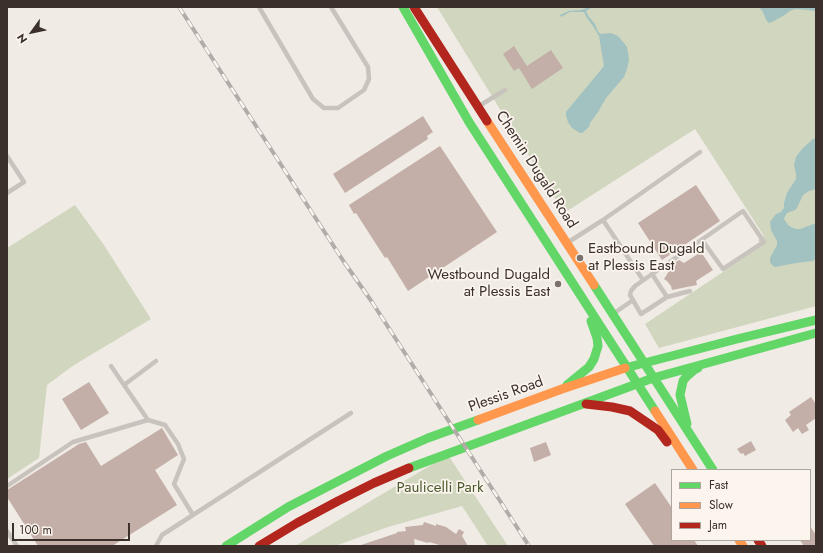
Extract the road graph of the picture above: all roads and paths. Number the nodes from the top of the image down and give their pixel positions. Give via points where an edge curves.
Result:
1 (259, 7) edge
2 (331, 7) edge
3 (403, 7) edge
4 (414, 7) edge
5 (505, 90) dead end
6 (478, 107) junction
7 (469, 122) junction
8 (700, 152) dead end
9 (7, 156) edge
10 (7, 193) edge
11 (603, 220) junction
12 (702, 240) junction
13 (567, 243) junction
14 (552, 252) junction
15 (652, 274) junction
16 (643, 280) junction
17 (690, 291) dead end
18 (666, 297) junction
19 (583, 299) junction
20 (633, 300) junction
21 (613, 314) junction
22 (816, 320) edge
23 (816, 333) edge
24 (156, 361) dead end
25 (711, 362) junction
26 (644, 363) junction
27 (111, 366) dead end
28 (628, 368) junction
29 (653, 378) junction
30 (638, 384) junction
31 (124, 385) junction
32 (562, 389) junction
33 (583, 404) junction
34 (351, 412) dead end
35 (148, 420) junction
36 (690, 435) junction
37 (691, 469) edge
38 (691, 469) edge
39 (712, 469) edge
40 (7, 486) edge
41 (193, 515) junction
42 (7, 532) edge
43 (17, 546) edge
44 (156, 546) edge
45 (226, 546) edge
46 (259, 546) edge

1 - 2 lane via 313,99 324,108 338,108 364,90 369,79 368,67
3 - 7 main road, Chemin Dugald Road
4 - 6 main road, Chemin Dugald Road
5 - 6 lane
6 - 7 main road via 472,113
6 - 13 main road, Chemin Dugald Road
7 - 14 main road, Chemin Dugald Road
8 - 11 lane
9 - 10 lane via 24,182
11 - 13 lane
11 - 16 lane
12 - 12 lane via 743,212 764,242 723,269
12 - 15 lane
13 - 14 main road
13 - 21 main road, Chemin Dugald Road
14 - 19 main road, Chemin Dugald Road
15 - 16 lane
15 - 18 lane
16 - 20 lane via 630,291
17 - 18 lane
18 - 20 lane via 641,314
19 - 28 main road, Chemin Dugald Road
19 - 32 main road via 598,346 589,367
20 - 21 lane
21 - 26 main road, Chemin Dugald Road
22 - 26 main road, Plessis Road
23 - 25 main road
24 - 31 lane
25 - 29 main road
25 - 36 main road via 694,370 683,381 680,395
26 - 28 main road, Plessis Road
26 - 29 main road, Chemin Dugald Road
27 - 31 lane
28 - 30 main road, Chemin Dugald Road
28 - 32 main road, Plessis Road
29 - 30 main road
29 - 36 main road, Chemin Dugald Road
30 - 33 main road
30 - 37 main road, Chemin Dugald Road
31 - 35 lane
32 - 45 main road, Plessis Road via 428,438 387,456 288,506
33 - 38 main road via 630,410 658,430
33 - 46 main road via 420,463 374,483
34 - 41 lane
35 - 40 lane via 74,442
35 - 41 lane via 165,425 178,444 184,459 174,484
36 - 39 main road, Chemin Dugald Road
41 - 44 lane via 162,535
42 - 43 lane

